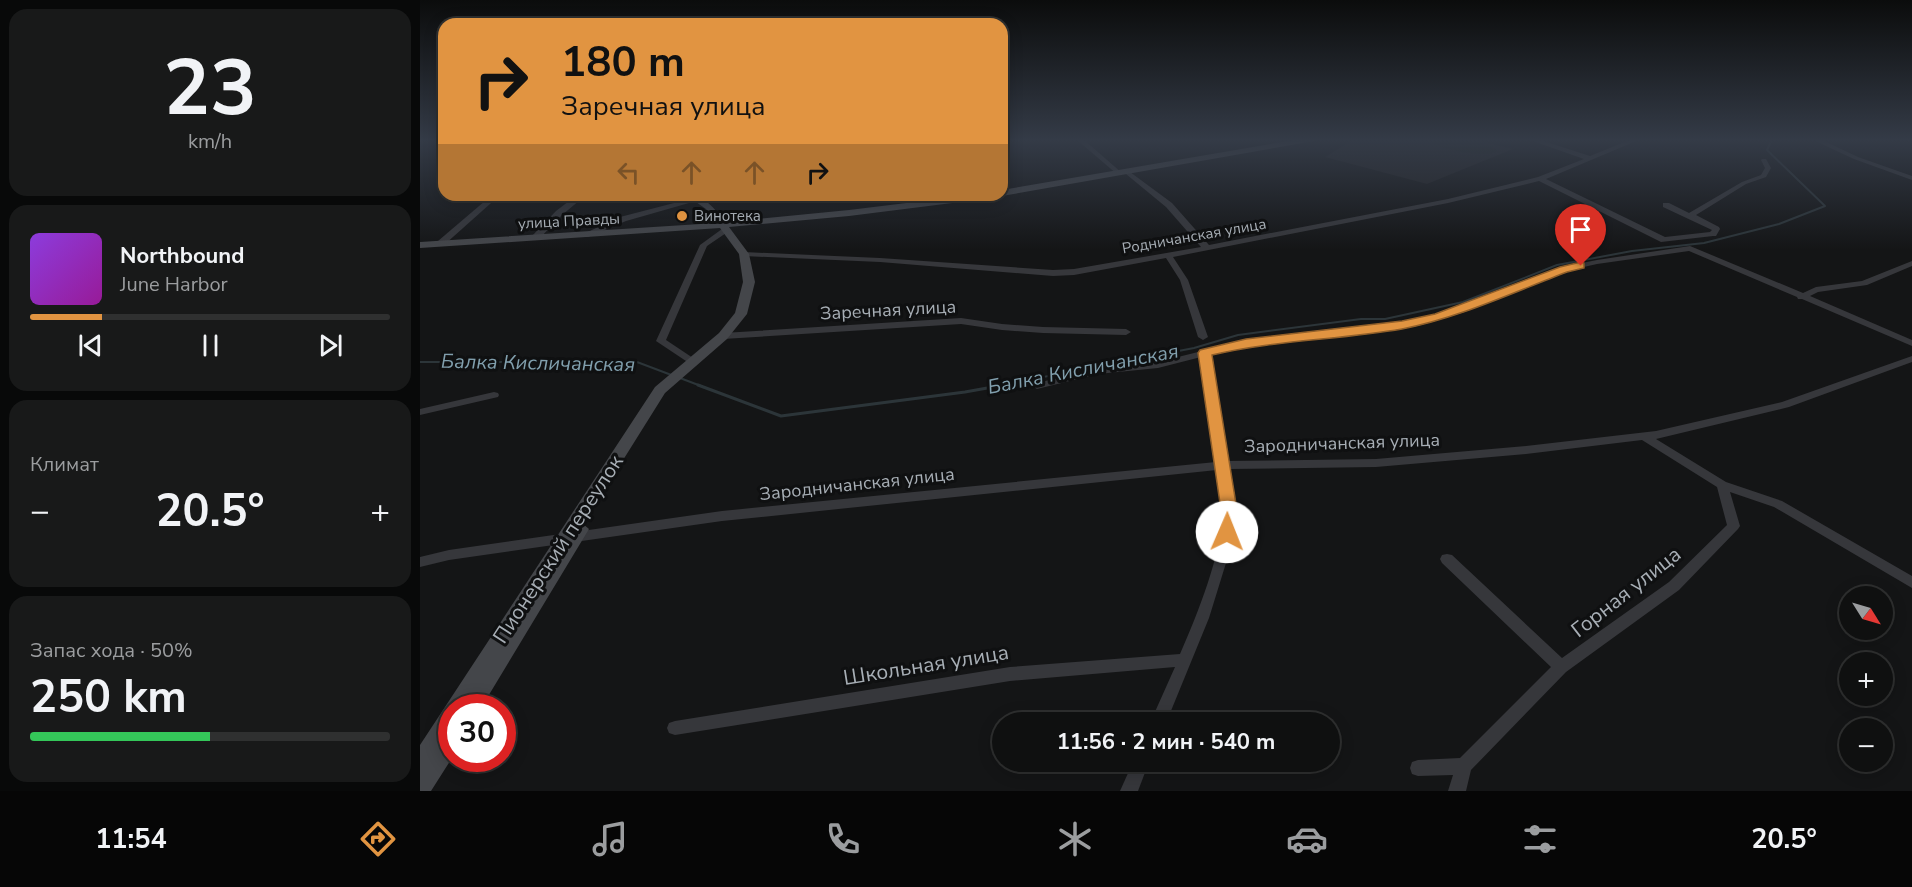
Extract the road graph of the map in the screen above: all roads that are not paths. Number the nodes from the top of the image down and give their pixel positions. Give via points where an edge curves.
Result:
1 (1107, 176) edge
2 (1128, 176) edge
3 (1547, 176) edge
4 (1764, 176) edge
5 (1540, 179) junction
6 (1008, 193) edge
7 (489, 201) edge
8 (574, 201) edge
9 (685, 201) edge
10 (709, 201) edge
11 (949, 201) edge
12 (1666, 205) dead end
13 (1694, 218) junction
14 (725, 227) junction
15 (585, 235) junction
16 (535, 238) junction
17 (441, 243) junction
18 (420, 244) edge
19 (1207, 248) junction
20 (748, 254) junction
21 (1168, 255) junction
22 (1912, 263) edge
23 (1802, 297) junction
24 (1126, 332) dead end
25 (727, 336) junction
26 (1203, 337) dead end
27 (1912, 343) edge
28 (1205, 353) junction
29 (1912, 359) edge
30 (693, 365) junction
31 (1037, 386) dead end
32 (494, 395) dead end
33 (420, 412) edge
34 (1643, 436) junction
35 (1223, 465) junction
36 (1722, 485) junction
37 (564, 538) junction
38 (1447, 559) dead end
39 (420, 562) edge
40 (1912, 583) edge
41 (1185, 660) junction
42 (1556, 672) junction
43 (465, 694) edge
44 (478, 694) edge
45 (1163, 712) edge
46 (675, 729) dead end
47 (438, 736) edge
48 (438, 760) edge
49 (420, 764) edge
50 (1464, 766) junction
51 (1418, 768) dead end
52 (1137, 772) edge
53 (420, 788) edge
54 (1129, 791) edge
55 (1457, 791) edge

1 - 6 street
2 - 19 street via 1169,205
3 - 5 street, Родничанская улица
4 - 13 street via 1744,183 1692,214
5 - 13 street via 1664,240 1713,234 1716,229
5 - 19 street, Родничанская улица
7 - 17 street
8 - 16 street
9 - 15 street
10 - 14 street via 717,207
11 - 14 street, улица Правды
12 - 13 street
14 - 15 street, улица Правды
14 - 20 street
14 - 30 street via 704,245 661,341
15 - 16 street, улица Правды
16 - 17 street, улица Правды
17 - 18 street, улица Правды
19 - 21 street, Родничанская улица
20 - 21 street, Родничанская улица via 1053,273
20 - 25 street, Пионерский переулок via 758,281 748,317
21 - 26 street via 1184,280
22 - 23 street via 1864,283 1816,290
23 - 27 street
23 - 28 street via 1690,248 1564,269 1439,316 1402,325 1246,343
24 - 25 street, Заречная улица via 1064,333 961,321
25 - 30 street, Пионерский переулок
28 - 31 street
28 - 35 street
29 - 34 street, Зародничанская улица via 1785,405
30 - 37 street, Пионерский переулок via 664,391
32 - 33 street
34 - 35 street, Зародничанская улица via 1376,463
34 - 36 street
35 - 37 street, Зародничанская улица via 722,516
35 - 41 street via 1229,510 1227,532
36 - 40 street via 1778,504
36 - 42 street, Горная улица via 1734,526 1674,586
37 - 39 street, Зародничанская улица
37 - 43 street, Пионерский переулок
37 - 44 street, Пионерский переулок
38 - 42 street
41 - 45 street
41 - 46 street, Школьная улица via 1010,674
42 - 50 street
47 - 49 street
48 - 53 street
50 - 51 street
50 - 55 street
52 - 54 street

